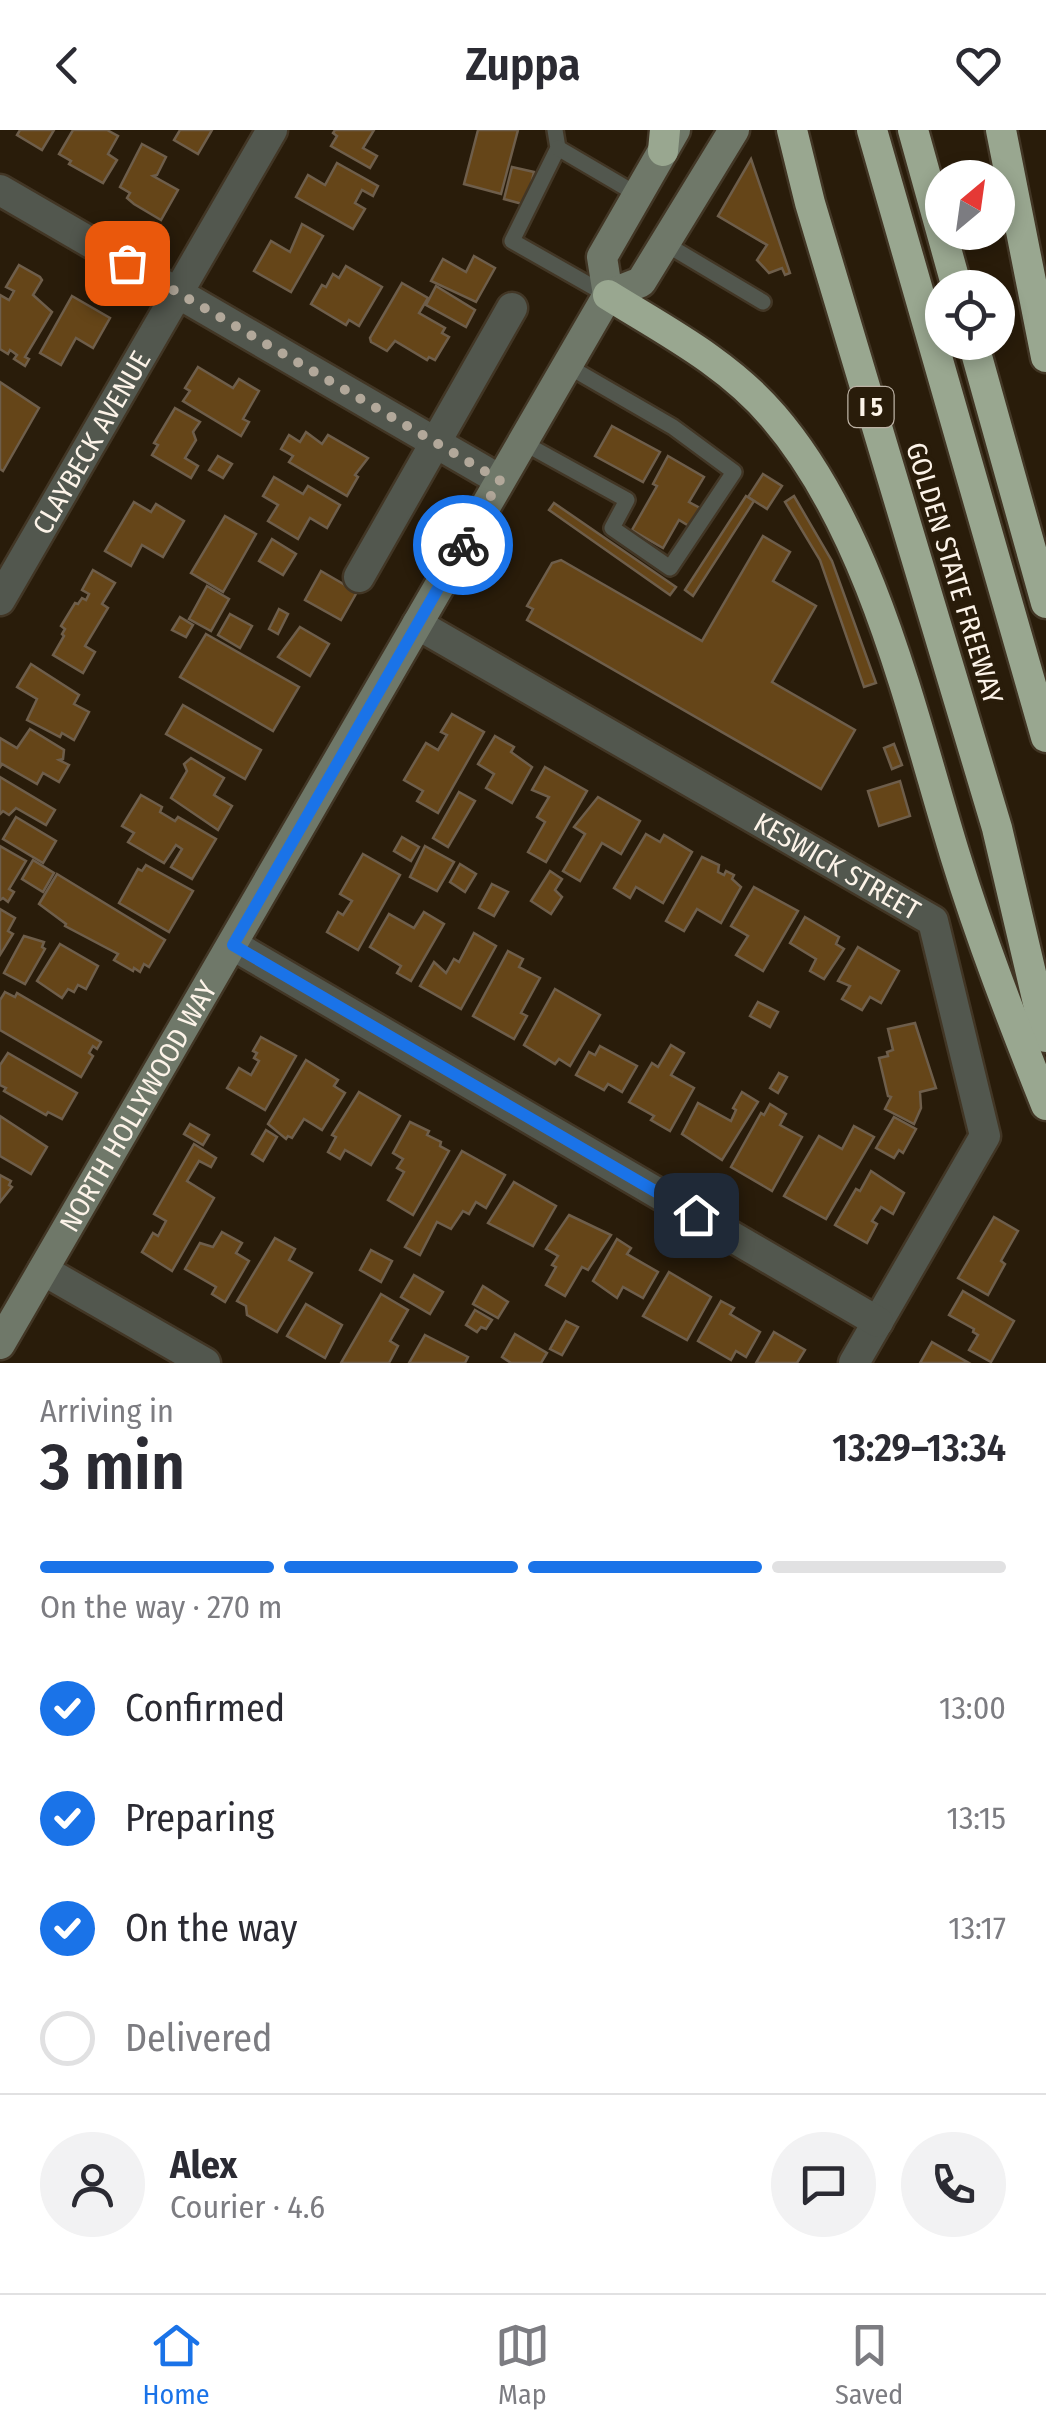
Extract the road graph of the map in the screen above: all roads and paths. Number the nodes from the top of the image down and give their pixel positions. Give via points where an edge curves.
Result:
1 (272, 130) edge
2 (555, 130) edge
3 (734, 130) edge
4 (792, 130) edge
5 (1000, 130) edge
6 (668, 137) edge
7 (915, 139) edge
8 (876, 144) edge
9 (558, 148) junction
10 (0, 190) edge
11 (638, 195) junction
12 (664, 244) junction
13 (952, 270) edge
14 (177, 292) junction
15 (608, 295) junction
16 (763, 302) dead end
17 (512, 308) dead end
18 (1046, 357) edge
19 (978, 360) edge
20 (566, 365) junction
21 (522, 442) junction
22 (436, 443) junction
23 (500, 480) junction
24 (359, 576) dead end
25 (0, 600) edge
26 (1046, 604) edge
27 (418, 624) junction
28 (1046, 736) edge
29 (233, 945) junction
30 (1034, 948) edge
31 (1046, 1037) edge
32 (1046, 1105) edge
33 (43, 1270) junction
34 (878, 1322) junction
35 (0, 1344) edge
36 (205, 1363) edge
37 (854, 1363) edge

1 - 14 street, CLAYBECK AVENUE
2 - 9 lane
3 - 12 main road, NORTH HOLLYWOOD WAY
4 - 30 highway, GOLDEN STATE FREEWAY / I 5
5 - 18 highway
6 - 11 main road
7 - 13 highway
8 - 28 highway
9 - 11 lane
9 - 15 lane via 512,241
10 - 14 street
11 - 15 main road via 602,257
12 - 15 main road, NORTH HOLLYWOOD WAY via 641,282
12 - 16 lane
14 - 22 street
14 - 25 street, CLAYBECK AVENUE
15 - 20 main road, NORTH HOLLYWOOD WAY
15 - 32 highway via 718,363 773,416 832,501 879,610 982,943
17 - 22 street
19 - 26 highway
20 - 21 main road, NORTH HOLLYWOOD WAY
20 - 21 lane via 673,427 734,472 670,568 612,528 628,500
21 - 23 main road, NORTH HOLLYWOOD WAY
22 - 23 street
22 - 24 street
23 - 27 main road, NORTH HOLLYWOOD WAY
27 - 29 main road, NORTH HOLLYWOOD WAY
27 - 34 street, KESWICK STREET via 933,921 986,1136
29 - 33 main road, NORTH HOLLYWOOD WAY
29 - 34 street
30 - 31 highway, GOLDEN STATE FREEWAY / I 5
33 - 35 main road, NORTH HOLLYWOOD WAY
33 - 36 street
34 - 37 street, KESWICK STREET

